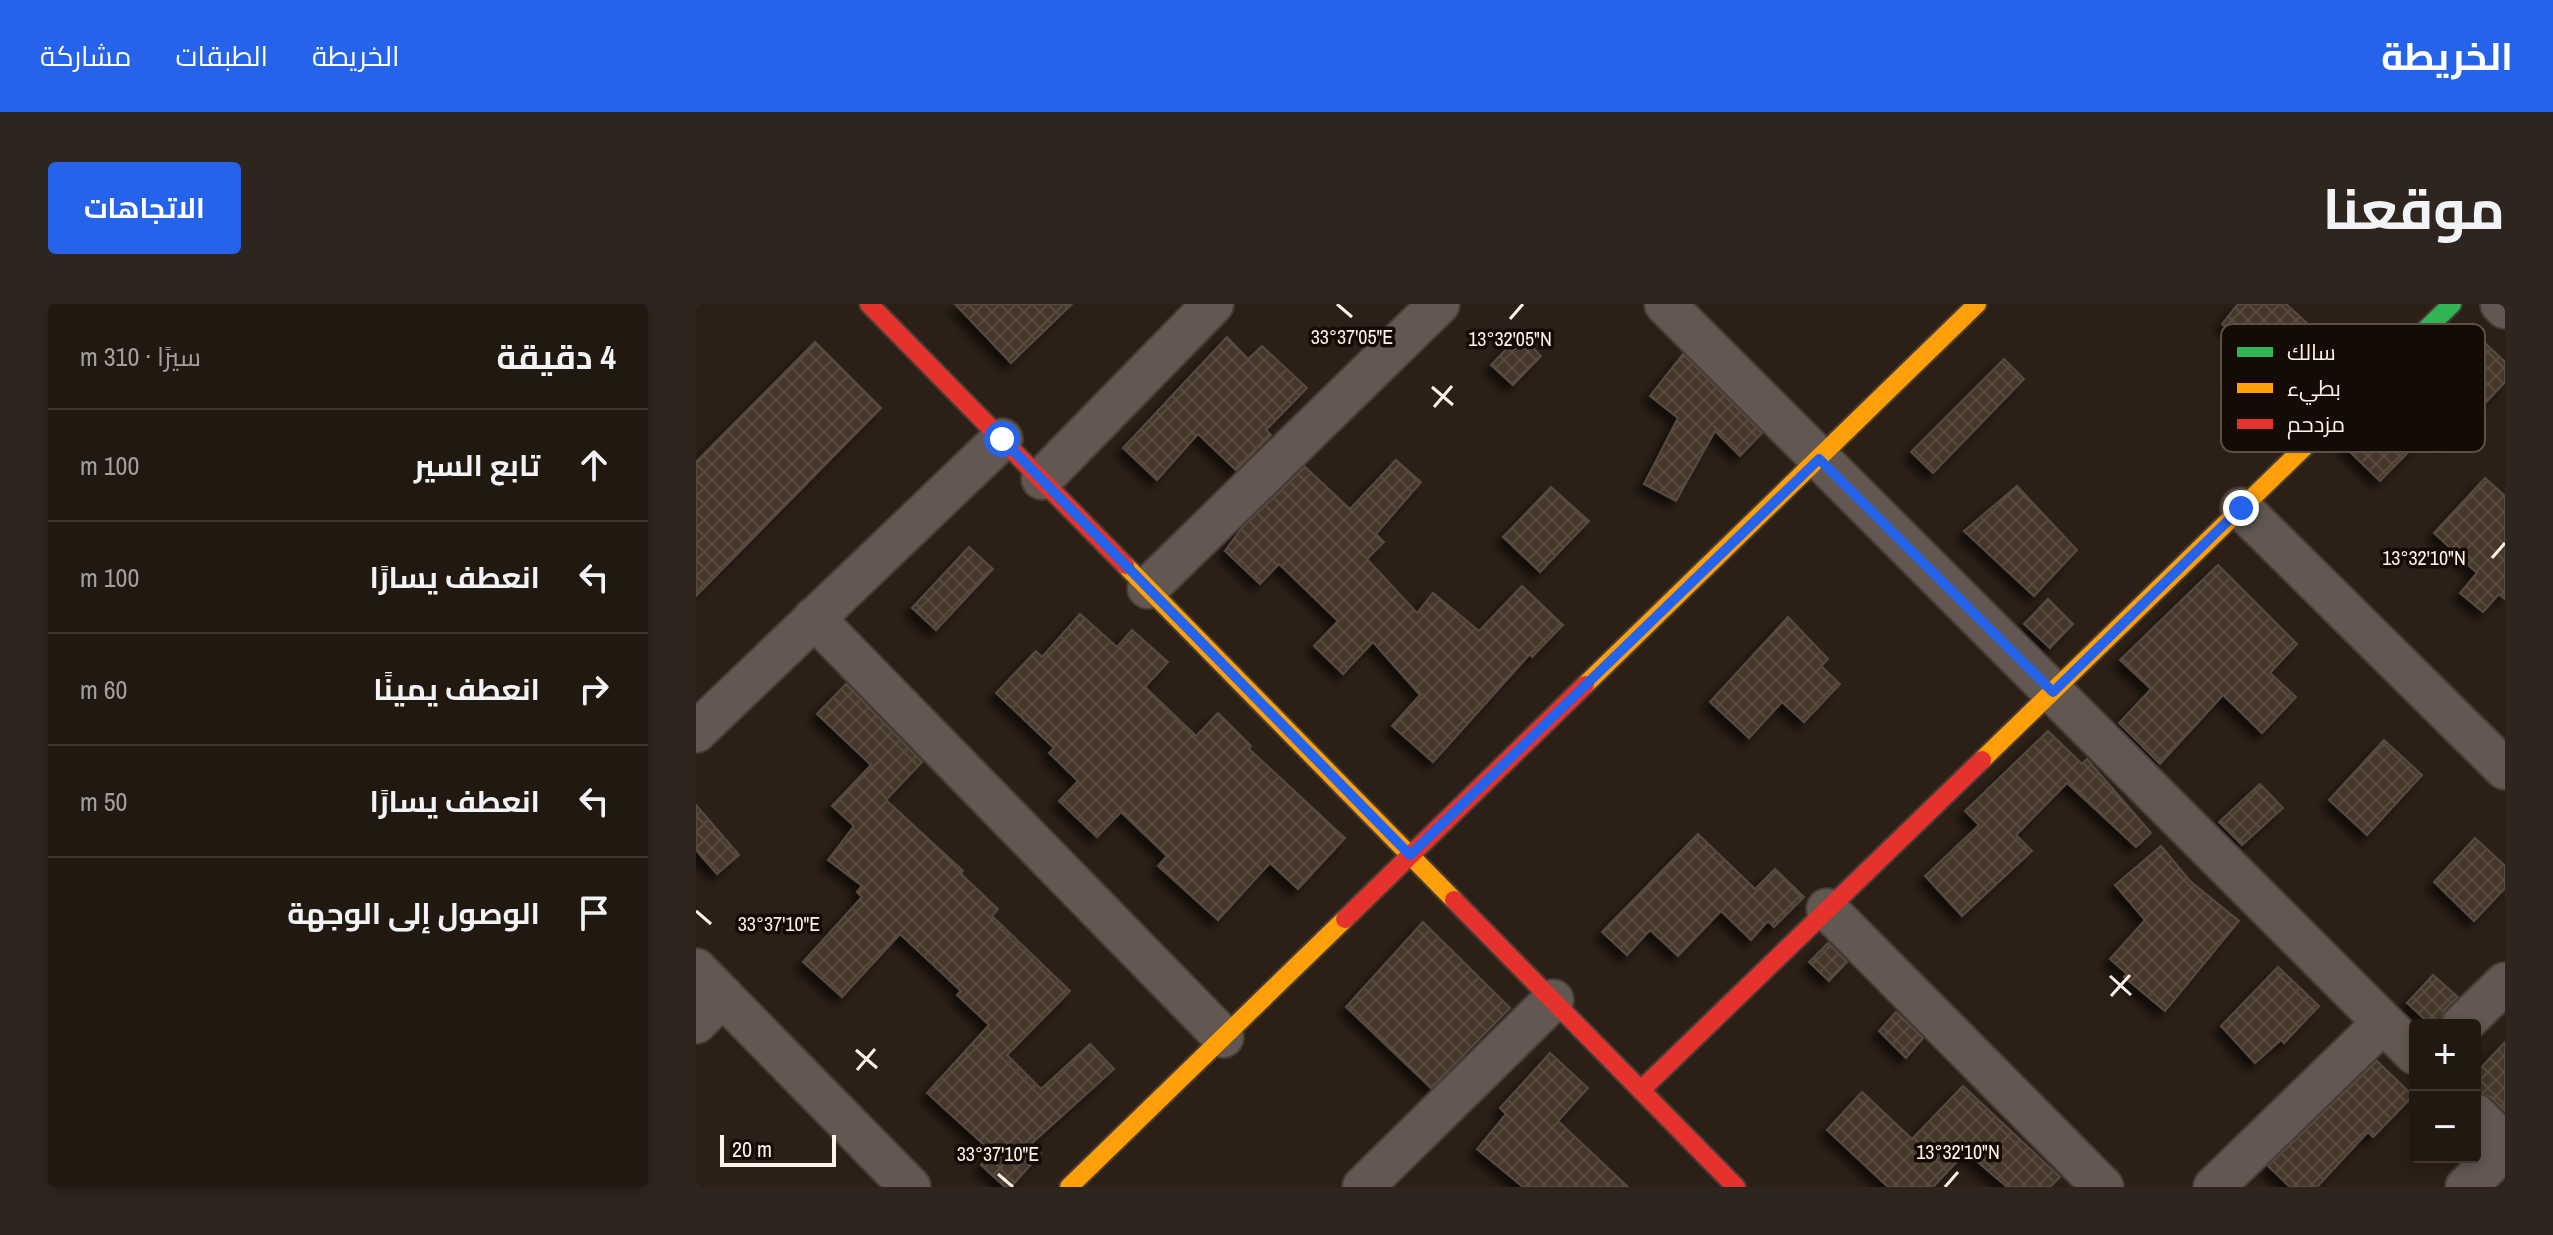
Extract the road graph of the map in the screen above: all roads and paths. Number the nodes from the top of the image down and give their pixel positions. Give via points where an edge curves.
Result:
1 (869, 304) edge
2 (1213, 304) edge
3 (1439, 304) edge
4 (1665, 304) edge
5 (1977, 304) edge
6 (2452, 304) edge
7 (2431, 324) edge
8 (1002, 439) junction
9 (2299, 452) edge
10 (1819, 459) junction
11 (1042, 479) junction
12 (2241, 508) junction
13 (1148, 588) junction
14 (814, 618) junction
15 (2053, 692) junction
16 (696, 732) edge
17 (2505, 769) edge
18 (1410, 855) junction
19 (1827, 909) junction
20 (2505, 983) edge
21 (705, 996) edge
22 (1553, 1000) junction
23 (2468, 1019) edge
24 (2383, 1023) junction
25 (1223, 1037) junction
26 (2409, 1048) edge
27 (1641, 1090) junction
28 (2481, 1121) edge
29 (2505, 1147) edge
30 (910, 1187) edge
31 (1069, 1187) edge
32 (1363, 1187) edge
33 (1736, 1187) edge
34 (2103, 1187) edge
35 (2214, 1187) edge
36 (2466, 1187) edge

1 - 8 street
2 - 11 street
3 - 13 street
4 - 10 street
5 - 10 street
6 - 7 street
8 - 11 street
8 - 14 street
9 - 12 street
10 - 15 street
10 - 18 street
11 - 13 street
12 - 15 street
12 - 17 street
13 - 18 street
14 - 16 street
14 - 25 street
15 - 19 street
15 - 24 street
18 - 22 street
18 - 25 street
19 - 27 street
19 - 34 street
20 - 23 street
21 - 30 street
22 - 27 street
22 - 32 street
24 - 26 street
24 - 35 street
25 - 31 street
27 - 33 street
28 - 29 street
29 - 36 street

